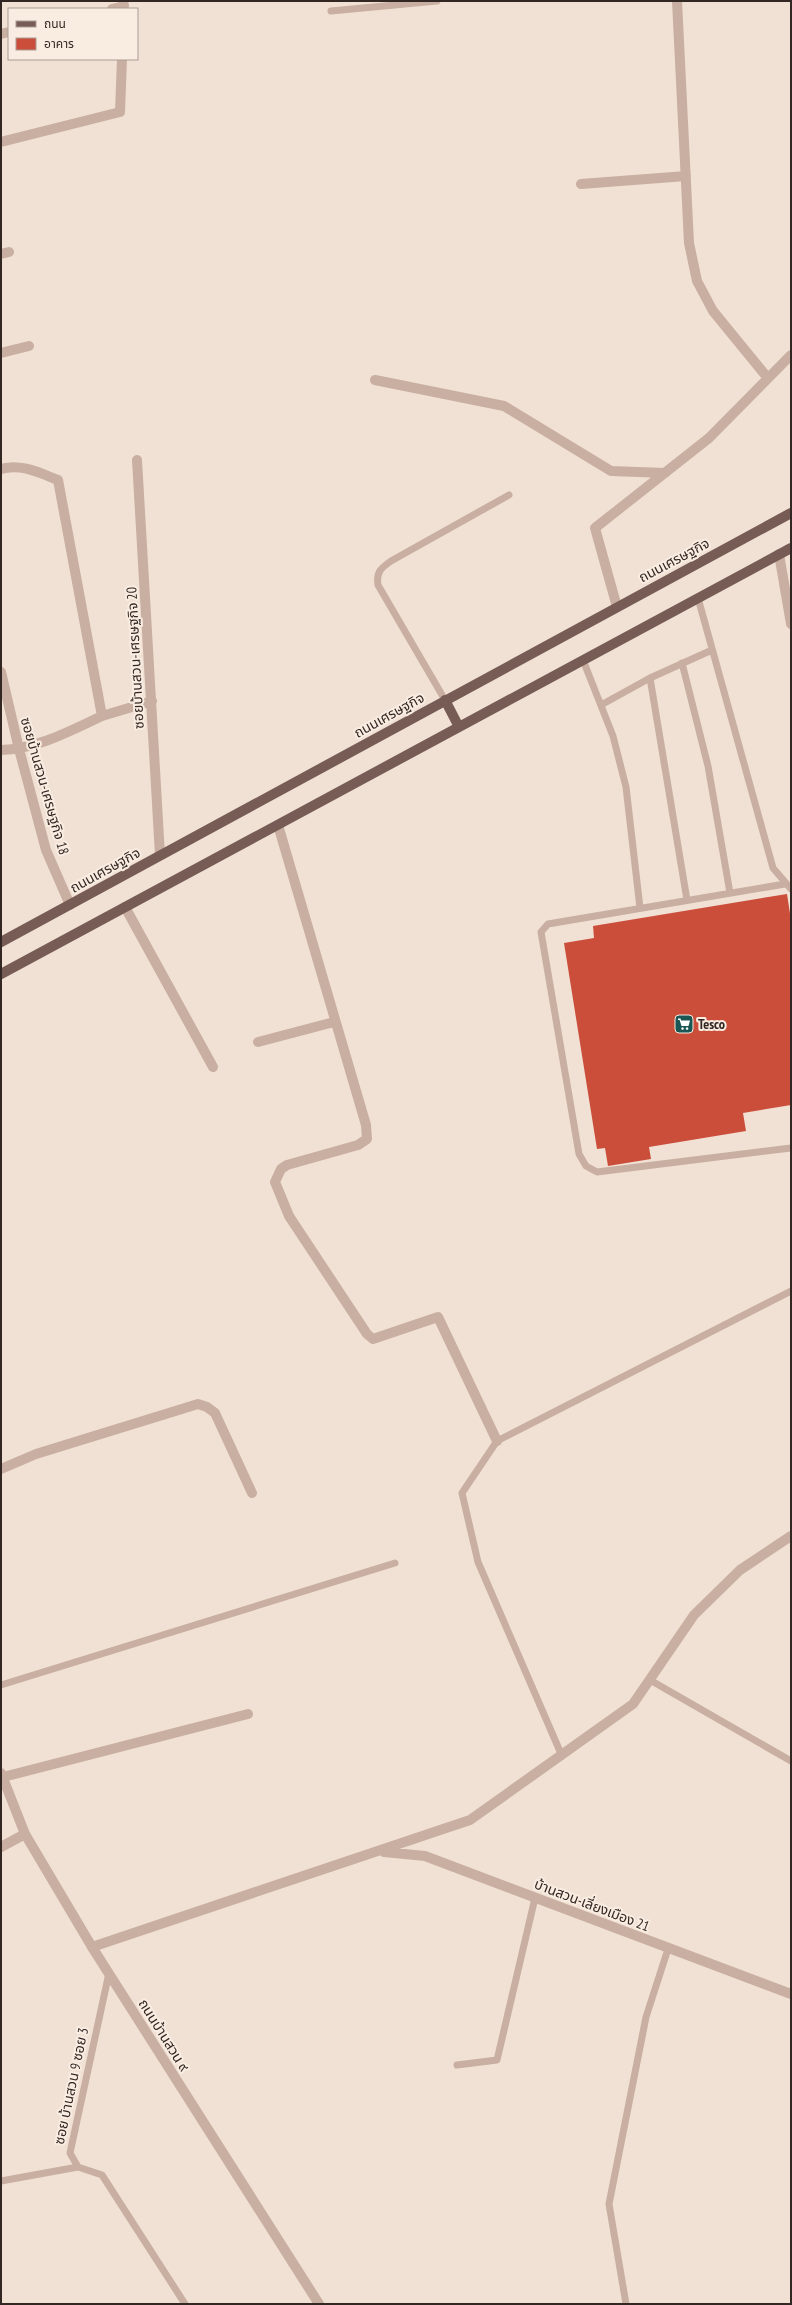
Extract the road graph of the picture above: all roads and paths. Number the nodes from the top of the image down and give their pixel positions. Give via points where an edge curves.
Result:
1 (437, 1) edge
2 (677, 1) edge
3 (331, 11) dead end
4 (122, 60) edge
5 (1, 142) edge
6 (686, 176) junction
7 (581, 184) dead end
8 (29, 346) dead end
9 (1, 353) edge
10 (791, 355) edge
11 (767, 377) junction
12 (375, 380) dead end
13 (137, 460) dead end
14 (1, 469) edge
15 (665, 473) junction
16 (509, 495) dead end
17 (791, 513) edge
18 (791, 548) edge
19 (779, 554) junction
20 (698, 598) junction
21 (617, 607) junction
22 (791, 624) edge
23 (712, 650) junction
24 (582, 660) junction
25 (682, 663) junction
26 (1, 672) edge
27 (650, 678) junction
28 (445, 700) junction
29 (152, 701) junction
30 (601, 705) junction
31 (102, 716) junction
32 (459, 727) junction
33 (19, 749) junction
34 (1, 750) edge
35 (278, 825) junction
36 (160, 855) junction
37 (785, 884) junction
38 (791, 889) edge
39 (730, 893) junction
40 (687, 900) junction
41 (70, 905) junction
42 (125, 907) junction
43 (640, 908) junction
44 (1, 942) edge
45 (1, 974) edge
46 (334, 1022) junction
47 (258, 1042) dead end
48 (213, 1067) dead end
49 (791, 1148) edge
50 (791, 1291) edge
51 (497, 1441) junction
52 (1, 1469) edge
53 (252, 1493) dead end
54 (791, 1536) edge
55 (395, 1563) dead end
56 (650, 1680) junction
57 (1, 1685) edge
58 (248, 1714) dead end
59 (562, 1756) junction
60 (791, 1761) edge
61 (2, 1775) edge
62 (25, 1834) junction
63 (1, 1847) edge
64 (382, 1852) junction
65 (535, 1898) junction
66 (92, 1946) junction
67 (668, 1949) junction
68 (109, 1973) junction
69 (791, 1994) edge
70 (457, 2065) dead end
71 (78, 2167) junction
72 (1, 2181) edge
73 (185, 2304) edge
74 (319, 2304) edge
75 (626, 2304) edge

1 - 3 lane
2 - 6 street
4 - 5 street via 120,112
6 - 7 street
6 - 11 street via 689,243 697,281 713,311
8 - 9 street
10 - 11 street
11 - 15 street via 709,438
12 - 15 street via 504,406 611,471
13 - 29 street, ซอยบ้านสวน-เศรษฐกิจ 20
14 - 31 street via 11,466 32,470 58,480
15 - 21 street via 595,528
16 - 28 lane via 391,561 380,569 376,576 378,585
17 - 21 main road, ถนนเศรษฐกิจ
18 - 19 main road
19 - 20 main road
19 - 22 street
20 - 23 lane
20 - 24 main road
21 - 28 main road, ถนนเศรษฐกิจ
23 - 25 lane
23 - 37 lane via 773,868
24 - 30 lane
24 - 32 main road
25 - 27 lane
25 - 39 lane via 708,766
26 - 33 street, ซอยบ้านสวน-เศรษฐกิจ 18
27 - 30 lane
27 - 40 lane
28 - 32 main road
28 - 36 main road, ถนนเศรษฐกิจ
29 - 31 street
29 - 36 street, ซอยบ้านสวน-เศรษฐกิจ 20
30 - 43 lane via 614,736 626,787
31 - 33 street via 58,736
32 - 35 main road
33 - 34 street
33 - 41 street, ซอยบ้านสวน-เศรษฐกิจ 18 via 46,850
35 - 42 main road
35 - 46 street
36 - 41 main road, ถนนเศรษฐกิจ
37 - 38 lane
37 - 39 lane
39 - 40 lane
40 - 43 lane
41 - 44 main road, ถนนเศรษฐกิจ
42 - 45 main road
42 - 48 street
43 - 49 lane via 548,924 541,932 579,1154 586,1166 597,1172
46 - 47 street
46 - 51 street via 366,1125 367,1139 358,1145 287,1165 281,1169 275,1182 289,1216 367,1334 373,1339 438,1318
50 - 51 lane
51 - 59 lane via 462,1493 478,1562
52 - 53 street via 36,1454 198,1404 215,1413
54 - 56 street via 740,1570 694,1615
55 - 57 lane
56 - 59 street via 633,1704
56 - 60 lane
58 - 61 street
59 - 64 street via 470,1820
61 - 62 street, ถนนบ้านสวน ๙
62 - 63 street
62 - 66 street, ถนนบ้านสวน ๙
64 - 65 street, บ้านสวน-เลี่ยงเมือง 21 via 425,1856
64 - 66 street
65 - 67 street, บ้านสวน-เลี่ยงเมือง 21
65 - 70 lane via 497,2060
66 - 68 street, ถนนบ้านสวน ๙
67 - 69 street, บ้านสวน-เลี่ยงเมือง 21
67 - 75 lane via 646,2018 610,2204
68 - 71 lane, ซอย บ้านสวน 9 ซอย 3 via 70,2153
68 - 74 street, ถนนบ้านสวน ๙
71 - 72 lane
71 - 73 lane via 102,2175

